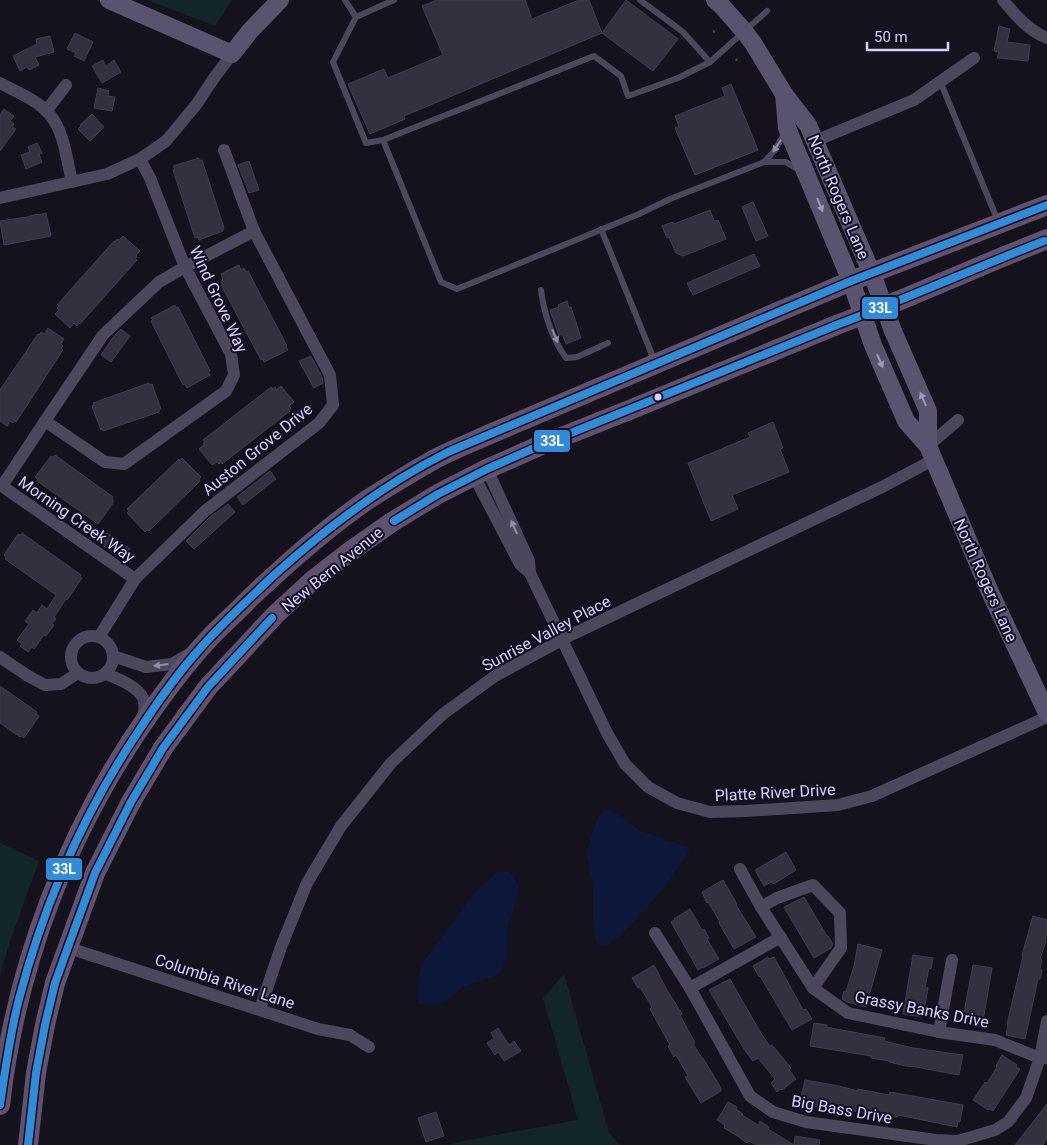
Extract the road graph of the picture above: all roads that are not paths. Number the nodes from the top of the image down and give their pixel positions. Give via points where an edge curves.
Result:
1 (109, 0) edge
2 (280, 0) edge
3 (345, 0) edge
4 (394, 0) edge
5 (640, 0) edge
6 (715, 0) edge
7 (1004, 0) edge
8 (767, 12) dead end
9 (356, 17) junction
10 (744, 31) junction
11 (1047, 38) edge
12 (232, 54) junction
13 (974, 58) dead end
14 (710, 62) junction
15 (940, 81) junction
16 (0, 83) edge
17 (66, 85) dead end
18 (784, 94) junction
19 (46, 111) junction
20 (787, 128) junction
21 (383, 140) junction
22 (815, 141) junction
23 (224, 150) dead end
24 (140, 159) junction
25 (764, 162) junction
26 (808, 179) junction
27 (72, 182) junction
28 (0, 198) edge
29 (1047, 205) edge
30 (999, 224) junction
31 (601, 229) junction
32 (254, 231) junction
33 (1047, 240) edge
34 (185, 267) junction
35 (872, 274) junction
36 (851, 281) junction
37 (540, 290) dead end
38 (884, 307) junction
39 (863, 315) junction
40 (608, 343) dead end
41 (656, 363) junction
42 (958, 420) dead end
43 (44, 421) junction
44 (931, 453) junction
45 (480, 472) junction
46 (1, 486) edge
47 (135, 579) junction
48 (99, 637) junction
49 (562, 640) junction
50 (204, 644) junction
51 (113, 656) junction
52 (0, 657) edge
53 (78, 673) junction
54 (105, 674) junction
55 (1047, 715) edge
56 (142, 725) junction
57 (740, 868) dead end
58 (761, 907) junction
59 (655, 933) dead end
60 (781, 937) junction
61 (69, 948) junction
62 (952, 960) dead end
63 (690, 988) junction
64 (813, 988) junction
65 (260, 1009) junction
66 (1047, 1021) edge
67 (939, 1032) junction
68 (369, 1047) dead end
69 (1043, 1058) edge
70 (0, 1105) edge
71 (28, 1145) edge

1 - 12 street
2 - 12 street
3 - 9 lane
4 - 9 lane
5 - 14 lane via 684,32
6 - 10 street, North Rogers Lane
7 - 11 street via 1018,19
8 - 10 lane
9 - 21 lane via 333,62 366,143
10 - 14 lane
10 - 18 street, North Rogers Lane
12 - 24 street via 166,141
13 - 15 street
14 - 21 lane via 678,78 628,96 621,76 594,56
15 - 22 street via 914,100
15 - 30 lane
16 - 19 street
17 - 19 street
18 - 20 street, North Rogers Lane
18 - 22 street, North Rogers Lane via 808,125
19 - 27 street via 60,131
20 -> 25 lane
20 - 26 street, North Rogers Lane
21 - 31 lane via 441,282 457,289
22 - 35 street, North Rogers Lane
23 - 32 street, Auston Grove Drive
24 - 27 street via 107,174
24 - 34 street, Wind Grove Way
25 - 26 lane via 786,162
25 - 31 lane
26 -> 36 street, North Rogers Lane
27 - 28 street
29 - 30 main road, New Bern Avenue
30 - 35 main road, New Bern Avenue
31 - 41 lane
32 - 34 street
32 - 47 street, Auston Grove Drive via 330,375 333,405 319,423 205,511
33 - 38 main road, New Bern Avenue
34 - 43 street via 159,282 103,335
34 - 43 street, Wind Grove Way via 231,354 234,374 226,391 124,464 105,462
35 - 36 main road, New Bern Avenue
35 - 38 street, North Rogers Lane
36 - 39 street, North Rogers Lane
36 - 41 main road, New Bern Avenue
37 -> 40 lane via 543,308 566,358 577,357
38 - 39 main road, New Bern Avenue
44 -> 38 street, North Rogers Lane via 928,411
39 -> 44 street, North Rogers Lane via 906,422
39 - 45 main road, New Bern Avenue
41 - 50 main road, New Bern Avenue via 436,459 367,500 279,570
42 - 44 street, Sunrise Valley Place
43 - 46 street
44 - 49 street, Sunrise Valley Place via 882,487
44 - 55 street, North Rogers Lane
45 - 49 street, Platte River Drive via 520,564 530,573
45 - 61 main road, New Bern Avenue via 392,522 312,581 276,614 208,687 163,748 131,802 94,873
46 - 47 street, Morning Creek Way
47 - 48 street, Auston Grove Drive
48 - 51 street via 110,645
48 - 53 street via 85,637 74,646 71,659
49 - 55 street, Platte River Drive via 625,764 648,787 677,803 710,812 838,806 872,796
49 - 65 street, Sunrise Valley Place via 495,676 443,714 391,763 340,826 308,883
50 -> 51 street via 172,664 146,667
50 - 56 main road, New Bern Avenue
51 - 54 street via 112,665
52 - 53 street via 45,685 61,684
53 - 54 street via 89,678
54 - 56 street via 130,685 143,697
56 - 70 main road, New Bern Avenue via 117,761 89,812 40,924 12,1030
57 - 58 street, Grassy Banks Drive
58 - 60 street, Grassy Banks Drive
58 - 64 street via 813,885 840,913 841,948
59 - 63 street, Big Bass Drive
60 - 63 street
60 - 64 street, Grassy Banks Drive
61 - 65 street, Columbia River Lane
61 - 71 main road, New Bern Avenue via 45,1026
62 - 67 street
63 - 69 street, Big Bass Drive via 750,1096 773,1112 806,1122 958,1141 995,1130 1008,1122 1026,1098
64 - 67 street, Grassy Banks Drive via 848,1013
65 - 68 street, Columbia River Lane via 318,1029 350,1035
66 - 69 street, Big Bass Drive
67 - 69 street, Grassy Banks Drive via 995,1040

